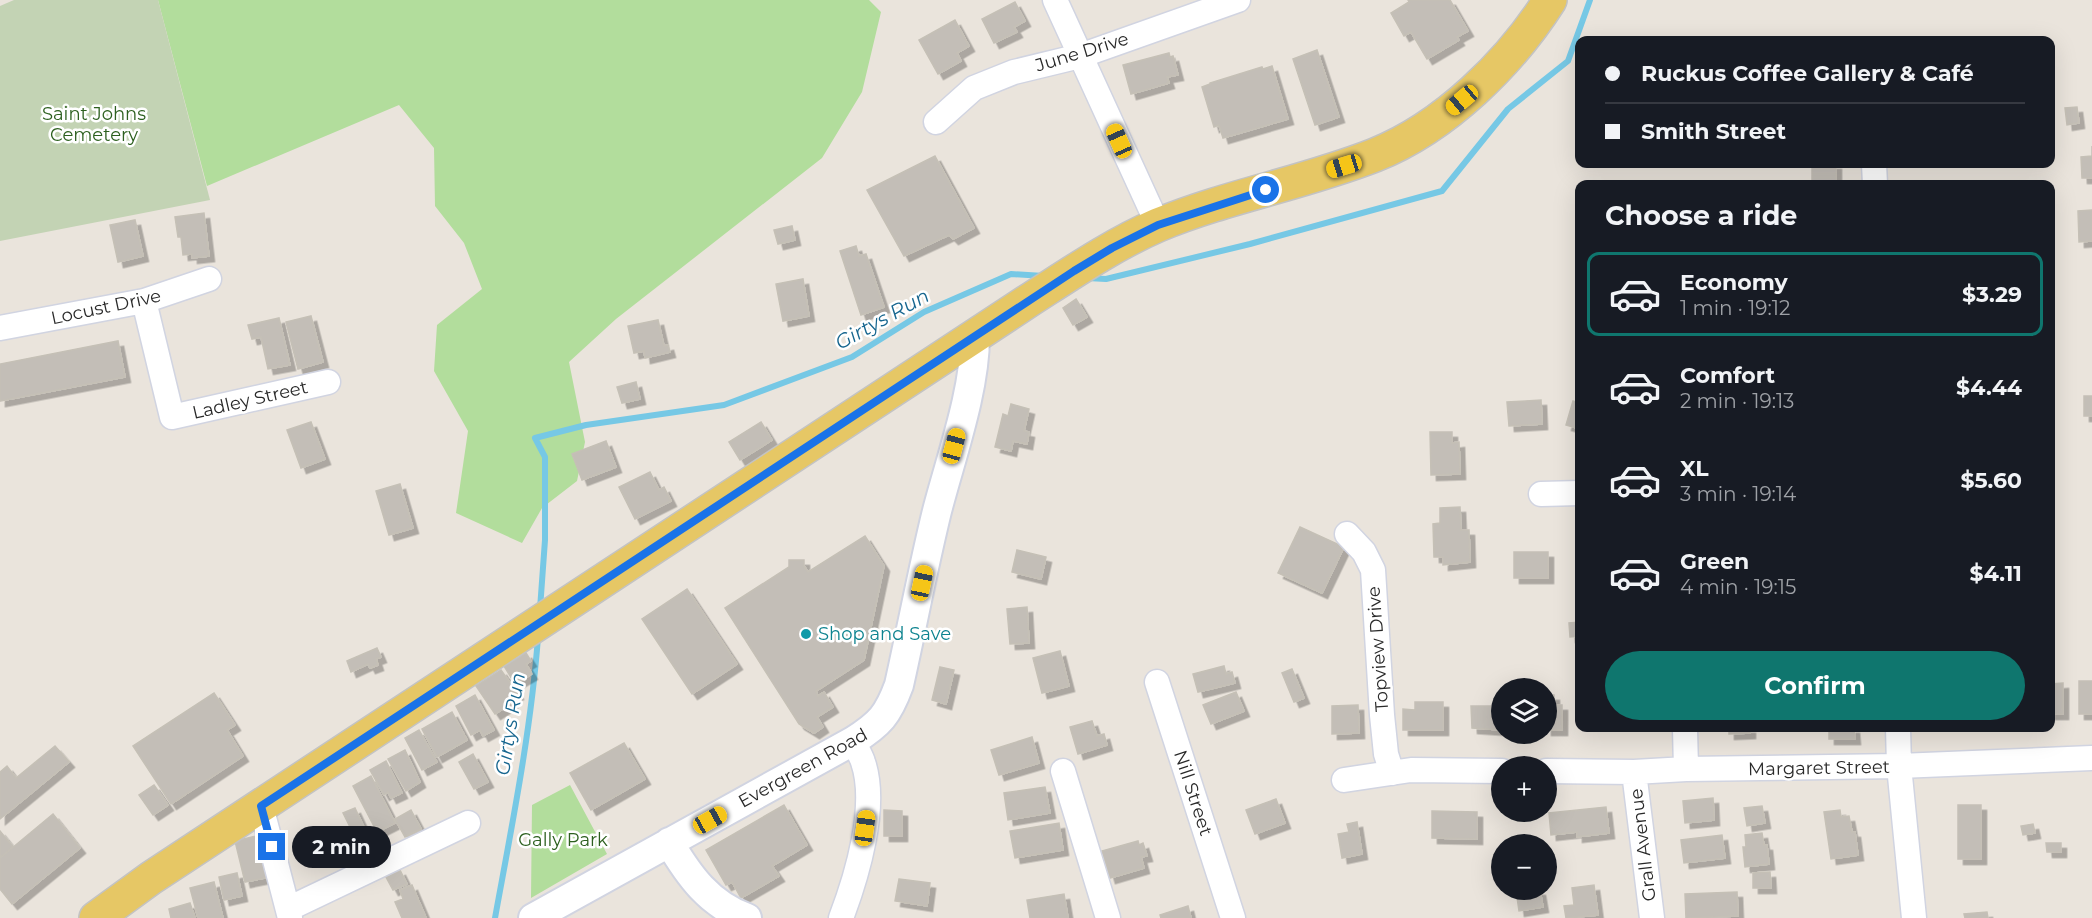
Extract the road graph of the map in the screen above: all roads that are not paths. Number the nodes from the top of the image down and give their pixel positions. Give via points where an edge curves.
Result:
1 (1054, 0) edge
2 (1238, 0) edge
3 (1550, 0) edge
4 (1080, 56) junction
5 (936, 122) dead end
6 (1158, 225) junction
7 (209, 279) dead end
8 (144, 302) junction
9 (0, 328) edge
10 (975, 337) junction
11 (328, 382) dead end
12 (1575, 493) edge
13 (1541, 494) dead end
14 (1347, 534) dead end
15 (1157, 682) dead end
16 (1685, 732) edge
17 (1898, 732) edge
18 (853, 741) junction
19 (2092, 758) edge
20 (1899, 766) junction
21 (1686, 769) junction
22 (1063, 771) dead end
23 (1491, 771) edge
24 (1557, 771) edge
25 (1634, 772) junction
26 (1392, 773) junction
27 (1344, 780) dead end
28 (261, 806) junction
29 (468, 823) dead end
30 (669, 842) junction
31 (1232, 911) edge
32 (289, 914) edge
33 (96, 918) edge
34 (533, 918) edge
35 (747, 918) edge
36 (841, 918) edge
37 (1108, 918) edge
38 (1652, 918) edge
39 (1914, 918) edge

1 - 4 street
2 - 4 street, June Drive
3 - 6 main road via 1506,58 1478,86 1416,133 1344,166
4 - 5 street, June Drive via 1014,72 974,88
4 - 6 street
6 - 10 main road via 1074,271
7 - 8 street, Locust Drive
8 - 9 street, Locust Drive
8 - 11 street, Ladley Street via 172,417
10 - 18 street, Evergreen Road via 969,387 899,685 883,718
10 - 28 main road
12 - 13 street
14 - 26 street, Topview Drive via 1364,552 1373,570 1383,725
15 - 31 street, Nill Street
16 - 21 street
17 - 20 street
18 - 30 street, Evergreen Road
18 - 36 street via 864,763 867,809 854,883
19 - 20 street, Margaret Street
20 - 21 street, Margaret Street
20 - 39 street
21 - 25 street, Margaret Street
22 - 37 street
23 - 26 street
24 - 25 street, Margaret Street
25 - 38 street, Grall Avenue
26 - 27 street
28 - 32 street
28 - 33 main road
29 - 32 street
30 - 34 street, Evergreen Road
30 - 35 street via 682,866 712,900

